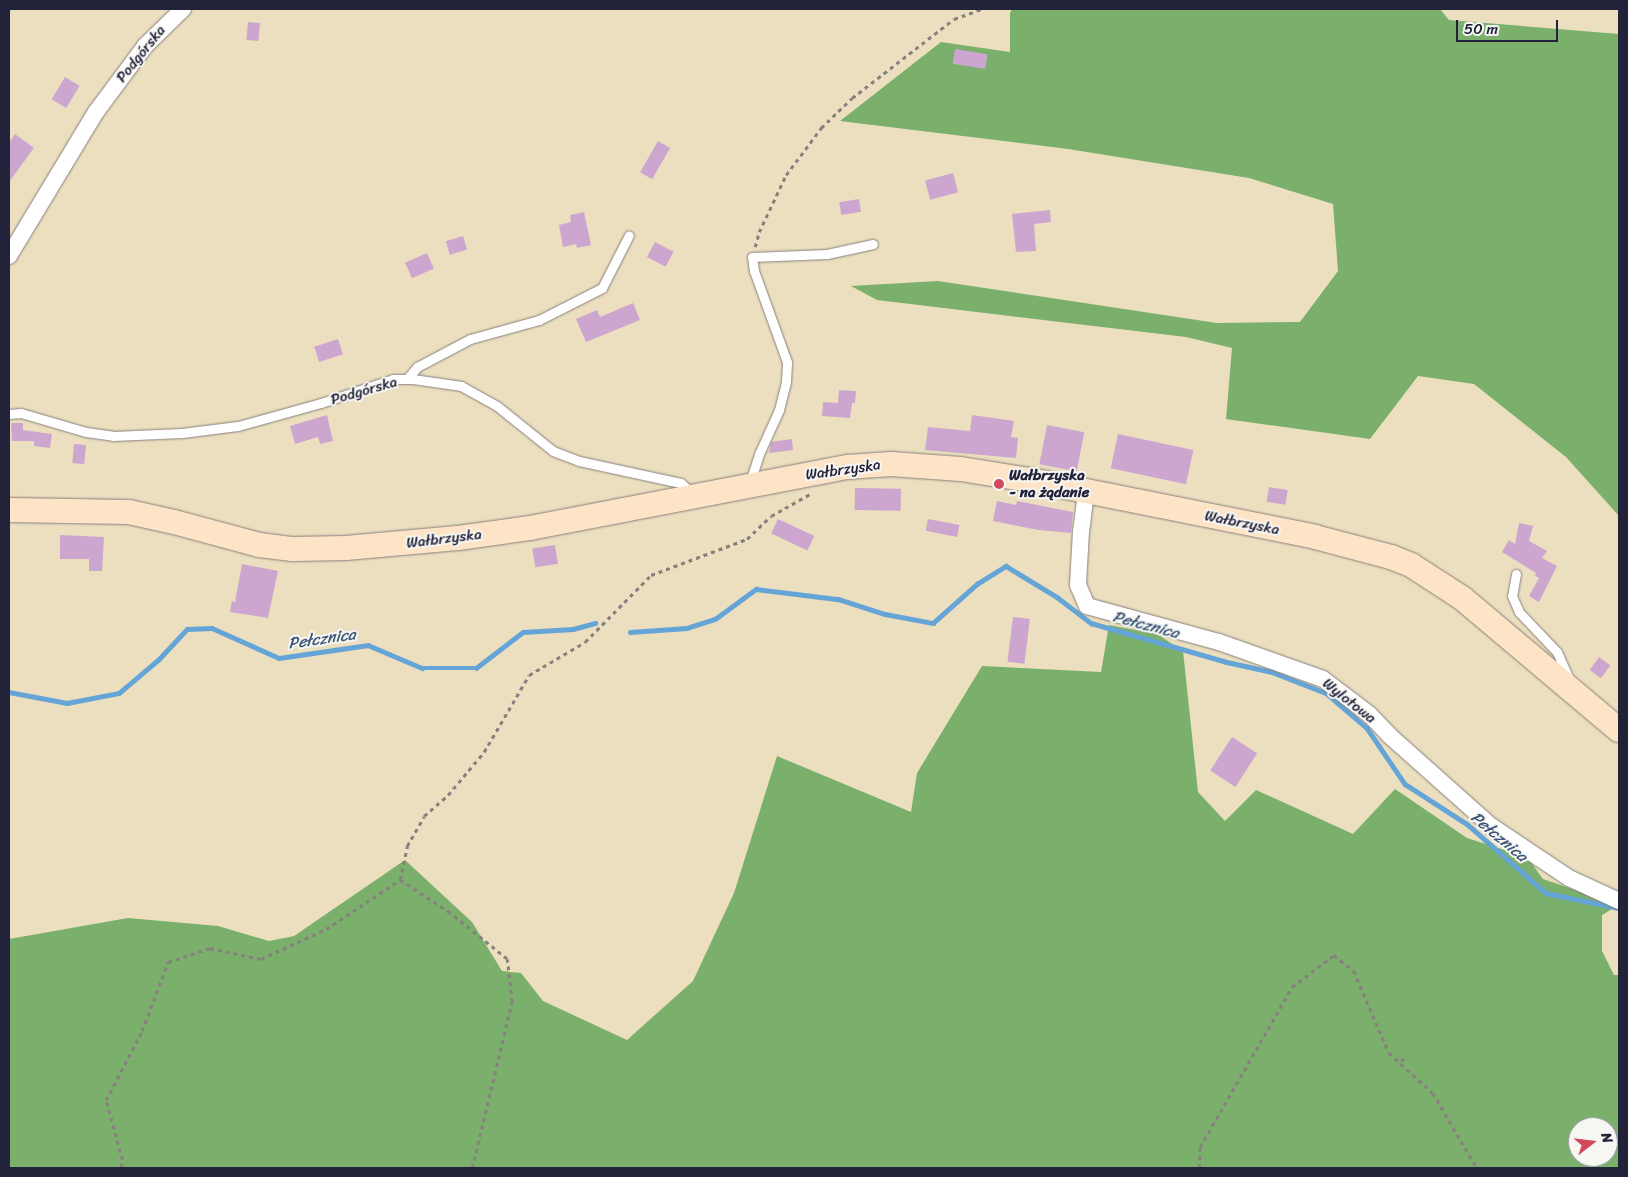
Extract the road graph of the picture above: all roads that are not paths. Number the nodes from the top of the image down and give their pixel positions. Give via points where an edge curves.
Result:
1 (183, 9) edge
2 (629, 236) dead end
3 (873, 244) dead end
4 (9, 256) edge
5 (407, 379) junction
6 (9, 414) edge
7 (749, 485) junction
8 (1086, 492) junction
9 (694, 496) junction
10 (9, 510) edge
11 (1516, 574) dead end
12 (1573, 691) junction
13 (1619, 730) edge
14 (1619, 901) edge

1 - 4 street, Podgórska via 145,46 96,112
2 - 5 lane via 602,288 539,320 470,339 416,367
3 - 7 lane via 827,254 752,257 754,271 787,362 779,410
5 - 6 lane, Podgórska via 393,379 238,426 174,433 113,436 86,432 21,413
5 - 9 lane, Podgórska via 461,386 497,406 553,451 580,461 682,482
7 - 8 main road, Wałbrzyska via 848,467 891,464 961,469
7 - 9 main road, Wałbrzyska
8 - 12 main road, Wałbrzyska via 1315,537 1411,566 1462,598
8 - 14 street, Wylotowa via 1078,585 1087,606 1219,642 1323,678 1369,714 1491,826 1569,878
9 - 10 main road, Wałbrzyska via 530,528 346,548 259,545 129,512
11 - 12 lane via 1512,596 1519,612 1557,652
12 - 13 main road, Wałbrzyska

